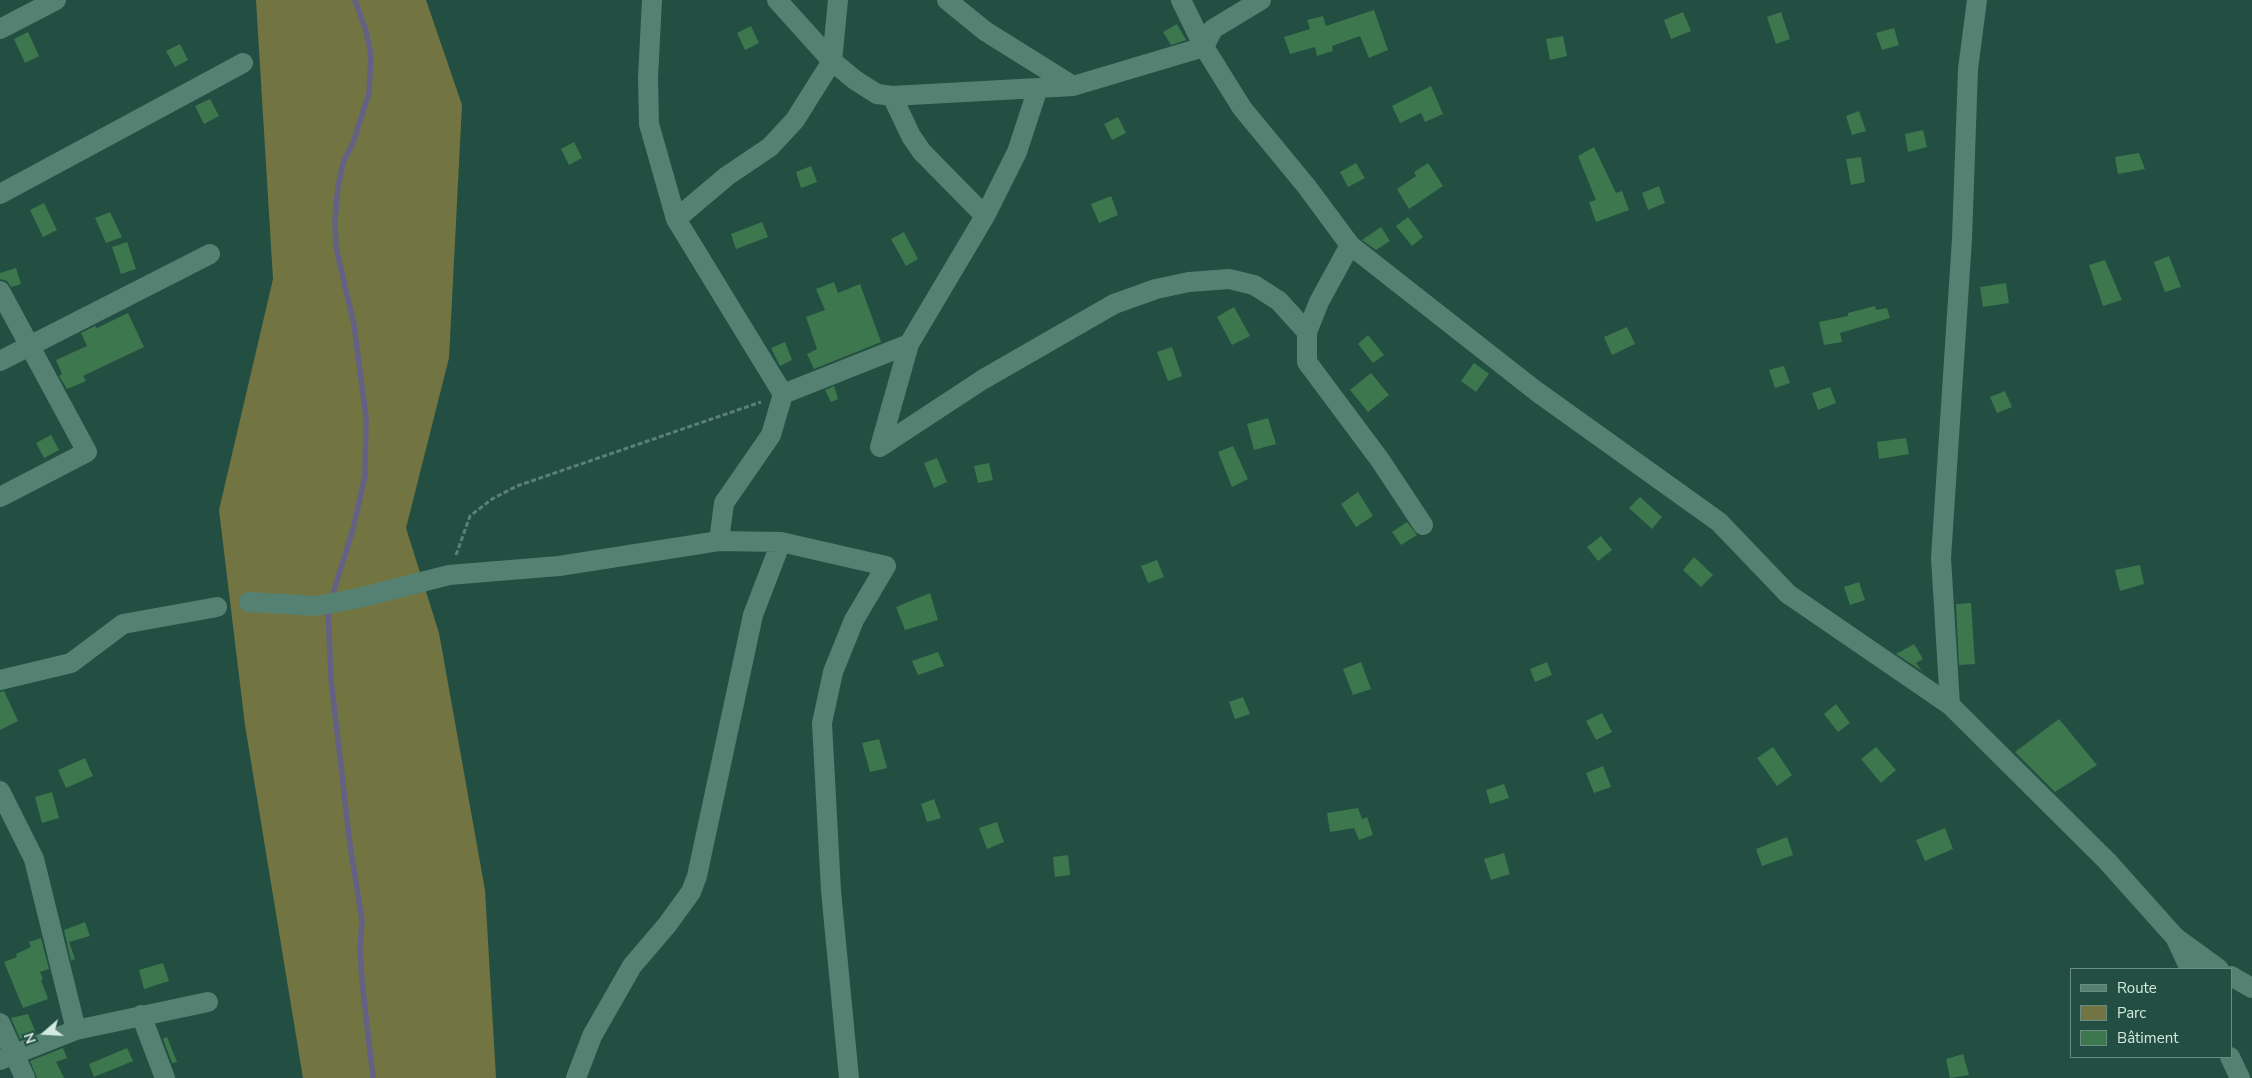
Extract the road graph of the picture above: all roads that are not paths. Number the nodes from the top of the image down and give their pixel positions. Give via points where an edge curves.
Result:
1 (56, 0) edge
2 (652, 0) edge
3 (777, 0) edge
4 (838, 0) edge
5 (947, 0) edge
6 (1181, 0) edge
7 (1261, 0) edge
8 (1978, 0) edge
9 (0, 29) edge
10 (1204, 47) junction
11 (832, 61) junction
12 (243, 64) dead end
13 (1073, 86) junction
14 (1038, 88) junction
15 (892, 96) junction
16 (0, 194) edge
17 (985, 216) junction
18 (676, 219) junction
19 (1350, 245) junction
20 (210, 254) dead end
21 (0, 291) edge
22 (1307, 332) junction
23 (910, 344) junction
24 (29, 346) junction
25 (0, 361) edge
26 (783, 394) junction
27 (0, 497) edge
28 (1423, 525) dead end
29 (719, 541) junction
30 (781, 542) junction
31 (249, 602) dead end
32 (217, 608) dead end
33 (0, 680) edge
34 (1950, 705) junction
35 (0, 791) edge
36 (2175, 937) junction
37 (2190, 968) edge
38 (2218, 968) edge
39 (2232, 977) edge
40 (2252, 988) edge
41 (208, 1002) dead end
42 (141, 1015) junction
43 (0, 1023) edge
44 (76, 1030) junction
45 (7, 1057) edge
46 (2230, 1058) edge
47 (25, 1078) edge
48 (165, 1078) edge
49 (576, 1078) edge
50 (849, 1078) edge
51 (2240, 1078) edge

1 - 9 street
2 - 18 street via 649,124
3 - 11 street
4 - 11 street
5 - 13 street via 985,31
6 - 10 street
7 - 10 street via 1213,29
8 - 34 street via 1968,69 1962,238 1941,558
10 - 13 street
10 - 19 street via 1242,108
11 - 15 street via 877,94
11 - 18 street via 796,120 770,147 727,176
12 - 16 street
13 - 14 street
14 - 15 street
14 - 17 street via 1017,152
15 - 17 street via 906,128 922,152
17 - 23 street
18 - 26 street
19 - 22 street via 1319,302
19 - 34 street via 1536,391 1719,522 1788,594
20 - 24 street
21 - 24 street
22 - 23 street via 1279,301 1254,285 1229,278 1156,289 1097,313 982,380 880,447
22 - 28 street via 1307,362 1380,460
23 - 26 street
24 - 25 street
24 - 27 street via 87,452
26 - 29 street via 770,435 724,503
29 - 30 street
29 - 31 street via 559,566 449,575 316,606
30 - 49 street via 753,615 697,876 667,925 632,966 592,1036
30 - 50 street via 886,566 854,620 833,672 822,723 831,891
32 - 33 street via 123,624 71,663
34 - 36 street via 2101,855
35 - 44 street via 34,859
36 - 37 street
36 - 38 street
39 - 40 street
41 - 42 street
42 - 44 street
42 - 48 street
43 - 45 street
44 - 45 street
45 - 47 street
46 - 51 street

